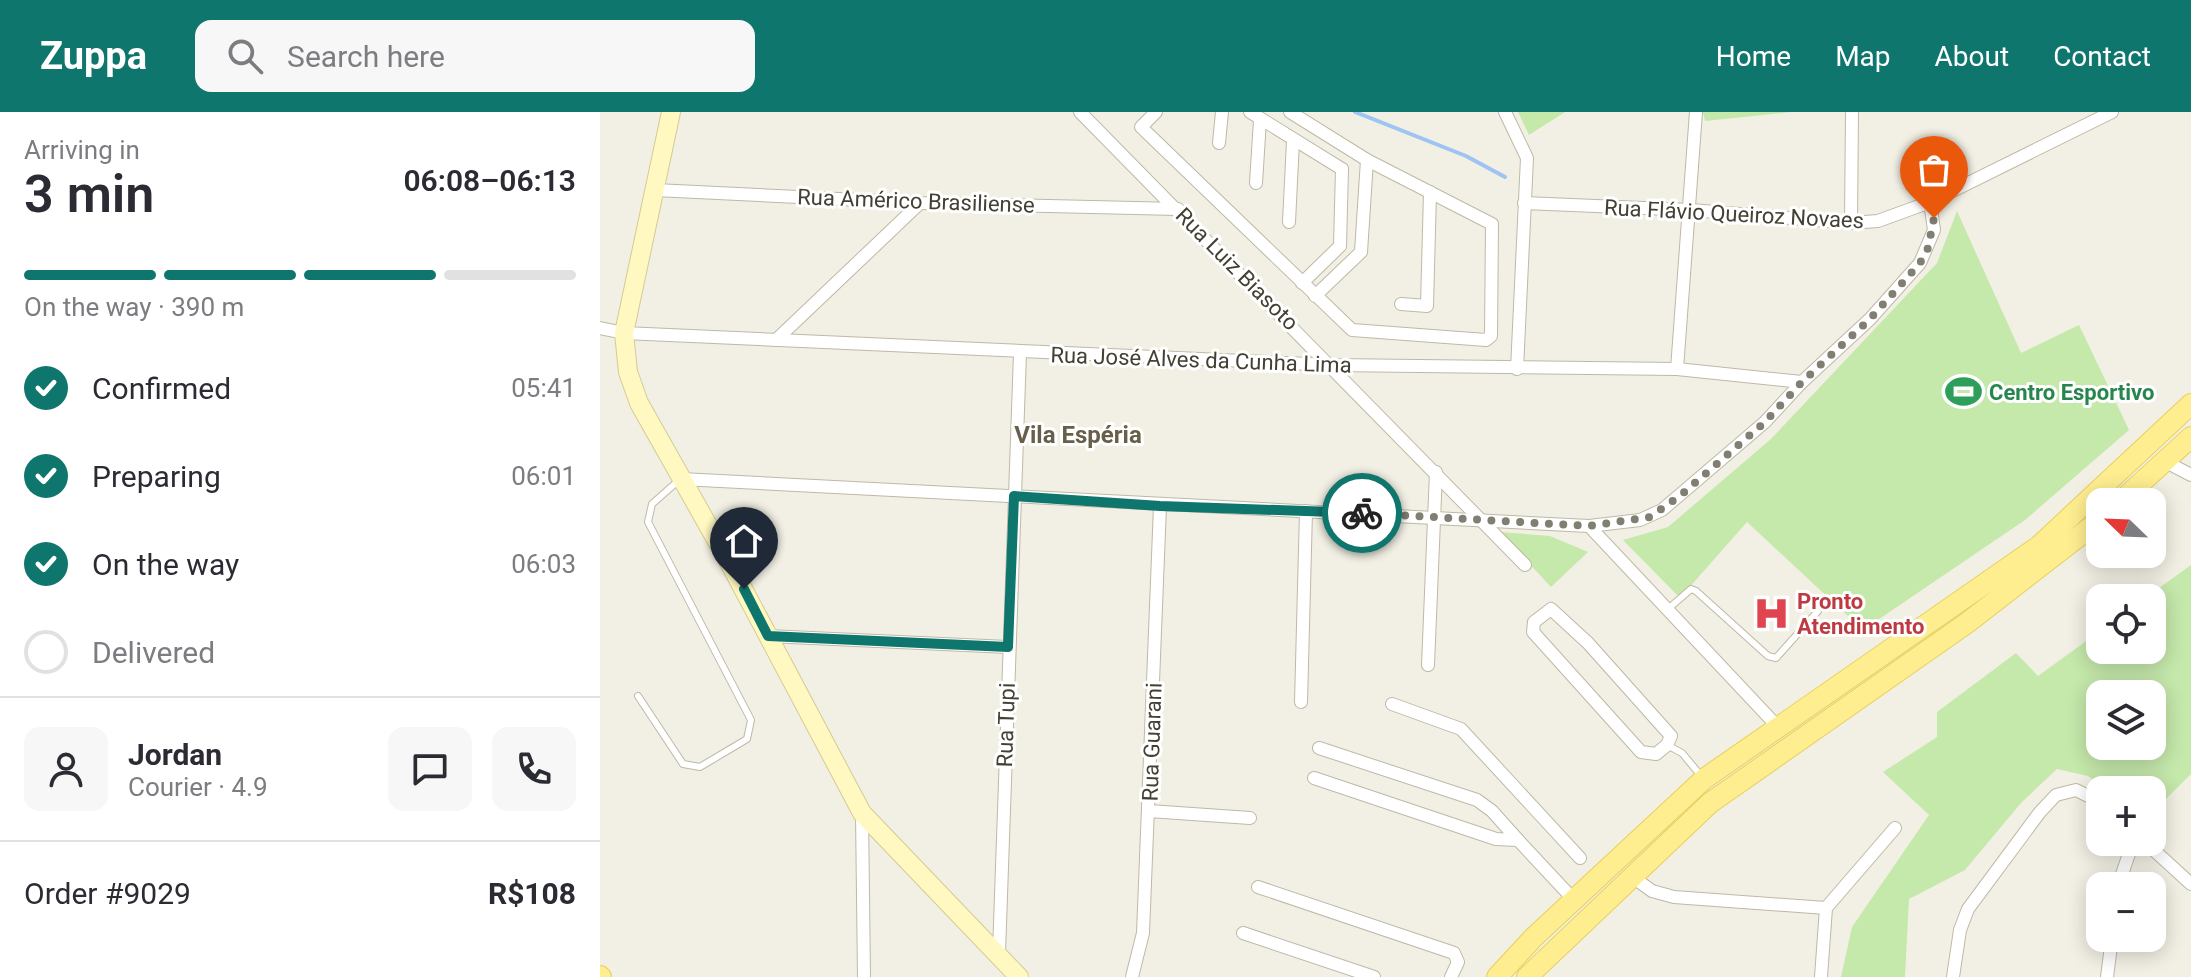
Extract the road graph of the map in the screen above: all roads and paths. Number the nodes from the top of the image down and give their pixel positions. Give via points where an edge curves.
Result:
1 (671, 112) edge
2 (1080, 112) edge
3 (1156, 112) edge
4 (1222, 112) edge
5 (1290, 112) edge
6 (1505, 112) edge
7 (1696, 112) edge
8 (1852, 112) edge
9 (2112, 112) edge
10 (1255, 116) edge
11 (2090, 116) edge
12 (1293, 141) junction
13 (1219, 143) dead end
14 (1367, 160) junction
15 (1342, 169) junction
16 (1256, 183) dead end
17 (655, 190) junction
18 (1430, 192) junction
19 (1930, 202) junction
20 (920, 203) junction
21 (1524, 203) junction
22 (1178, 209) junction
23 (1691, 210) junction
24 (1289, 222) dead end
25 (1851, 223) junction
26 (1302, 283) junction
27 (1315, 296) junction
28 (1401, 304) dead end
29 (600, 328) edge
30 (624, 333) junction
31 (776, 340) junction
32 (1020, 353) junction
33 (1332, 365) junction
34 (1517, 369) junction
35 (1677, 369) junction
36 (1802, 382) junction
37 (2191, 404) edge
38 (2161, 431) junction
39 (2191, 437) edge
40 (2166, 462) junction
41 (1436, 472) junction
42 (2191, 475) edge
43 (681, 479) junction
44 (2136, 488) edge
45 (1014, 496) junction
46 (1160, 506) junction
47 (1306, 511) junction
48 (1436, 516) junction
49 (1480, 518) junction
50 (1589, 526) junction
51 (2086, 532) edge
52 (1525, 565) dead end
53 (1668, 609) junction
54 (1818, 611) dead end
55 (1919, 629) junction
56 (768, 636) junction
57 (1008, 647) junction
58 (1428, 665) dead end
59 (1900, 671) junction
60 (638, 696) dead end
61 (1301, 702) dead end
62 (1392, 704) dead end
63 (1777, 726) junction
64 (1667, 745) junction
65 (1319, 748) dead end
66 (1314, 778) dead end
67 (1704, 779) junction
68 (2086, 795) edge
69 (1149, 811) junction
70 (862, 813) junction
71 (1250, 818) dead end
72 (1895, 828) dead end
73 (1518, 840) junction
74 (2160, 856) edge
75 (1580, 858) dead end
76 (1630, 875) junction
77 (2191, 884) edge
78 (1258, 887) dead end
79 (1574, 900) junction
80 (1826, 908) junction
81 (1243, 933) dead end
82 (2110, 952) edge
83 (999, 953) junction
84 (864, 977) edge
85 (1019, 977) edge
86 (1132, 977) edge
87 (1374, 977) edge
88 (1451, 977) edge
89 (1497, 977) edge
90 (1527, 977) edge
91 (1821, 977) edge
92 (1953, 977) edge
93 (2107, 977) edge

1 - 17 main road
2 - 22 street, Rua Luiz Biasoto
3 - 26 street via 1141,127
4 - 13 street
5 - 14 street
6 - 21 street via 1527,158
7 - 23 street
8 - 25 street
9 - 11 street, Rua Flávio Queiroz Novaes
10 - 12 street
10 - 16 street
11 - 19 street, Rua Flávio Queiroz Novaes
12 - 15 street
12 - 24 street
14 - 15 street
14 - 18 street
14 - 27 street via 1361,252
15 - 26 street via 1340,246
17 - 20 street, Rua Américo Brasiliense
17 - 30 main road
18 - 27 street via 1492,224 1491,336 1486,340 1352,330
18 - 28 street via 1427,306
19 - 25 street, Rua Flávio Queiroz Novaes via 1878,221
19 - 36 street via 1934,230 1920,263
20 - 22 street, Rua Américo Brasiliense
20 - 31 street
21 - 23 street, Rua Flávio Queiroz Novaes
21 - 34 street
22 - 33 street, Rua Luiz Biasoto
23 - 25 street, Rua Flávio Queiroz Novaes
23 - 35 street
26 - 27 street
29 - 30 street, Rua José Alves da Cunha Lima
30 - 31 street, Rua José Alves da Cunha Lima
30 - 43 main road via 628,372 639,403
31 - 32 street, Rua José Alves da Cunha Lima
32 - 33 street, Rua José Alves da Cunha Lima
32 - 45 street, Rua Tupi
33 - 34 street, Rua José Alves da Cunha Lima
33 - 41 street, Rua Luiz Biasoto
34 - 35 street, Rua José Alves da Cunha Lima
35 - 36 street, Rua José Alves da Cunha Lima
36 - 50 street via 1765,422 1662,510 1640,520
37 - 38 main road
38 - 40 main road via 2154,452
38 - 55 main road via 2039,546
39 - 40 main road
40 - 42 street
40 - 44 main road
41 - 48 street
41 - 49 street, Rua Luiz Biasoto
43 - 45 street
43 - 56 main road
43 - 60 lane via 652,504 648,522 751,720 747,739 700,767 683,764
45 - 46 street
45 - 57 street, Rua Tupi
46 - 47 street
46 - 69 street, Rua Guarani
47 - 48 street
47 - 61 street
48 - 49 street
48 - 58 street
49 - 50 street
49 - 52 street, Rua Luiz Biasoto
50 - 53 street
51 - 59 main road
53 - 54 lane via 1691,589 1696,591 1776,658
53 - 63 street
55 - 59 main road via 1923,643
55 - 63 main road
56 - 57 street
56 - 70 main road
57 - 83 street, Rua Tupi
59 - 76 main road via 1734,784
62 - 75 street via 1461,729
63 - 67 main road
64 - 64 street via 1671,736 1557,611 1545,611 1534,622 1533,632 1641,752 1656,754
64 - 67 lane via 1682,753
65 - 73 street via 1477,800
66 - 73 street via 1496,839
67 - 79 main road
68 - 92 street via 2076,790 2056,795 1968,909
69 - 71 street
69 - 86 street, Rua Guarani via 1143,933
70 - 83 main road
70 - 84 street
72 - 80 street
73 - 79 street
74 - 77 street
76 - 80 street via 1652,891 1674,897
76 - 90 main road
78 - 88 street via 1454,953 1458,962
79 - 89 main road
80 - 91 street
81 - 87 street
82 - 93 street
83 - 85 main road

